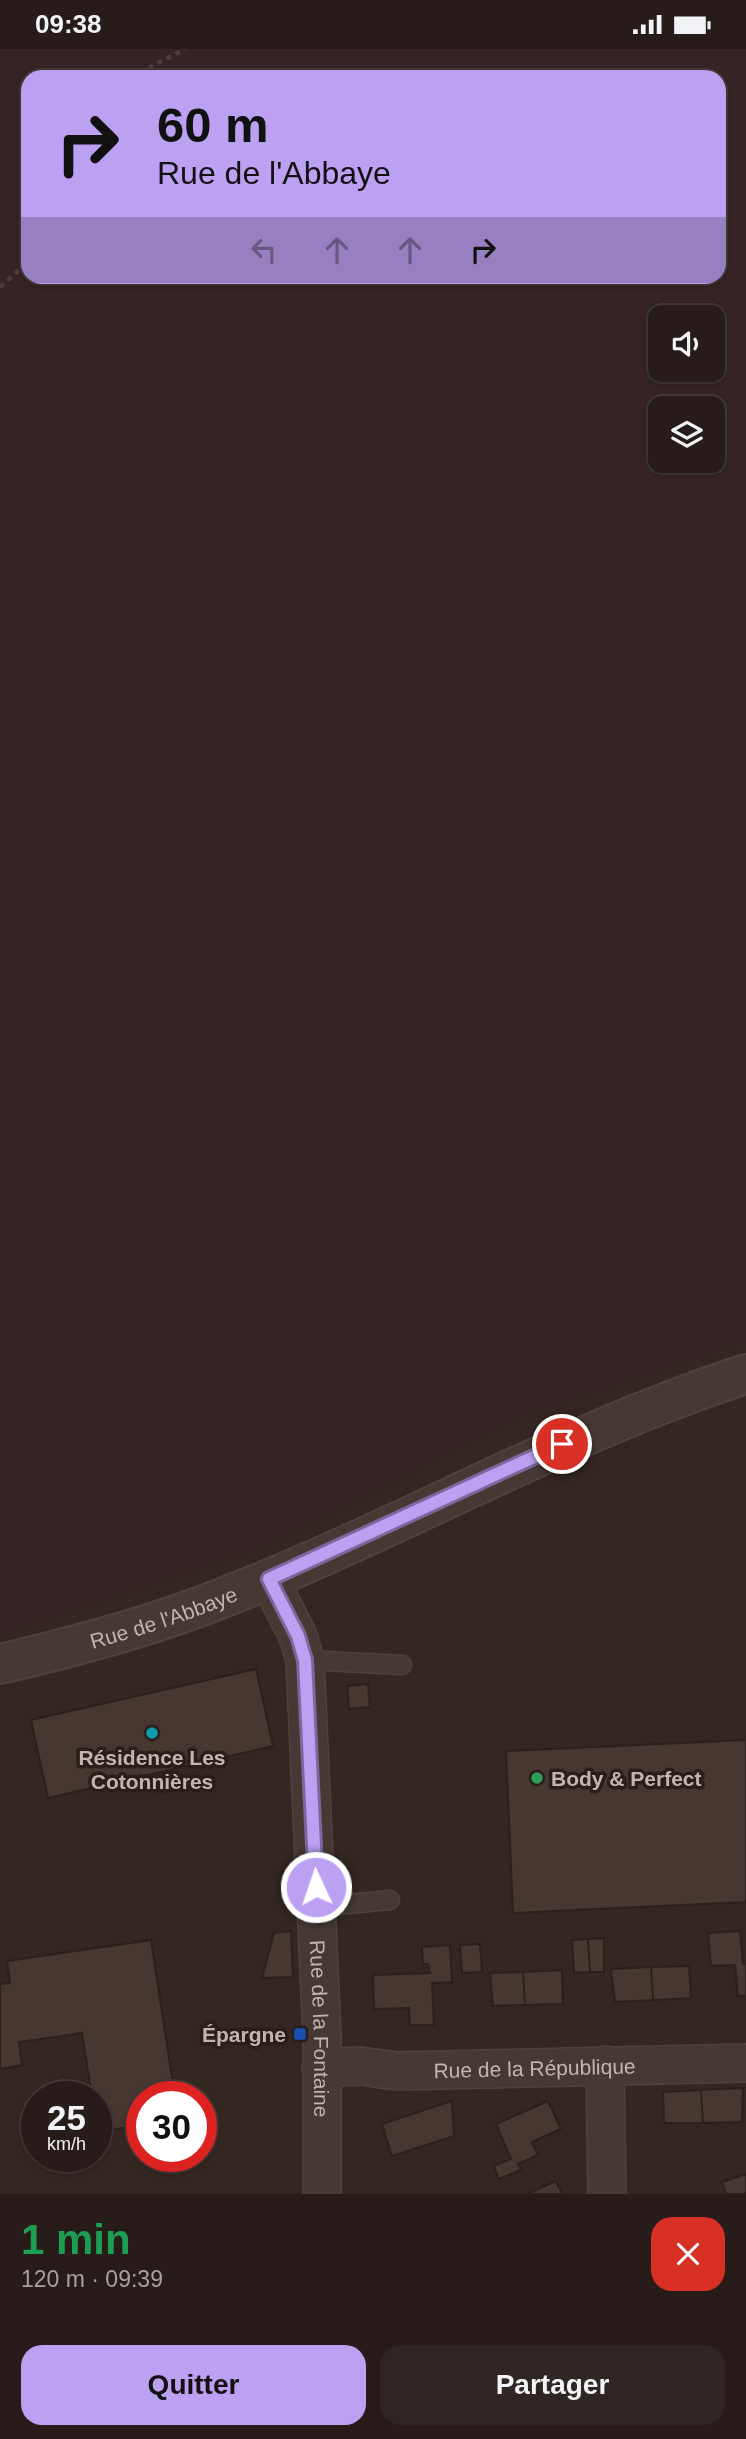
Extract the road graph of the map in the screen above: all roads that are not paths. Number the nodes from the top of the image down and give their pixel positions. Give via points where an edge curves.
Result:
1 (746, 1374) edge
2 (269, 1579) junction
3 (305, 1660) junction
4 (0, 1664) edge
5 (402, 1665) dead end
6 (390, 1900) dead end
7 (317, 1907) junction
8 (746, 2063) edge
9 (605, 2065) junction
10 (321, 2069) junction
11 (322, 2194) edge
12 (607, 2194) edge

1 - 2 street, Rue de l'Abbaye via 651,1406
2 - 3 street, Rue de la Fontaine
2 - 4 street, Rue de l'Abbaye via 147,1625
3 - 5 lane
3 - 7 street, Rue de la Fontaine
6 - 7 lane
7 - 10 street, Rue de la Fontaine
8 - 9 street, Rue de la République
9 - 10 street, Rue de la République
9 - 12 street
10 - 11 street, Rue de la Fontaine

